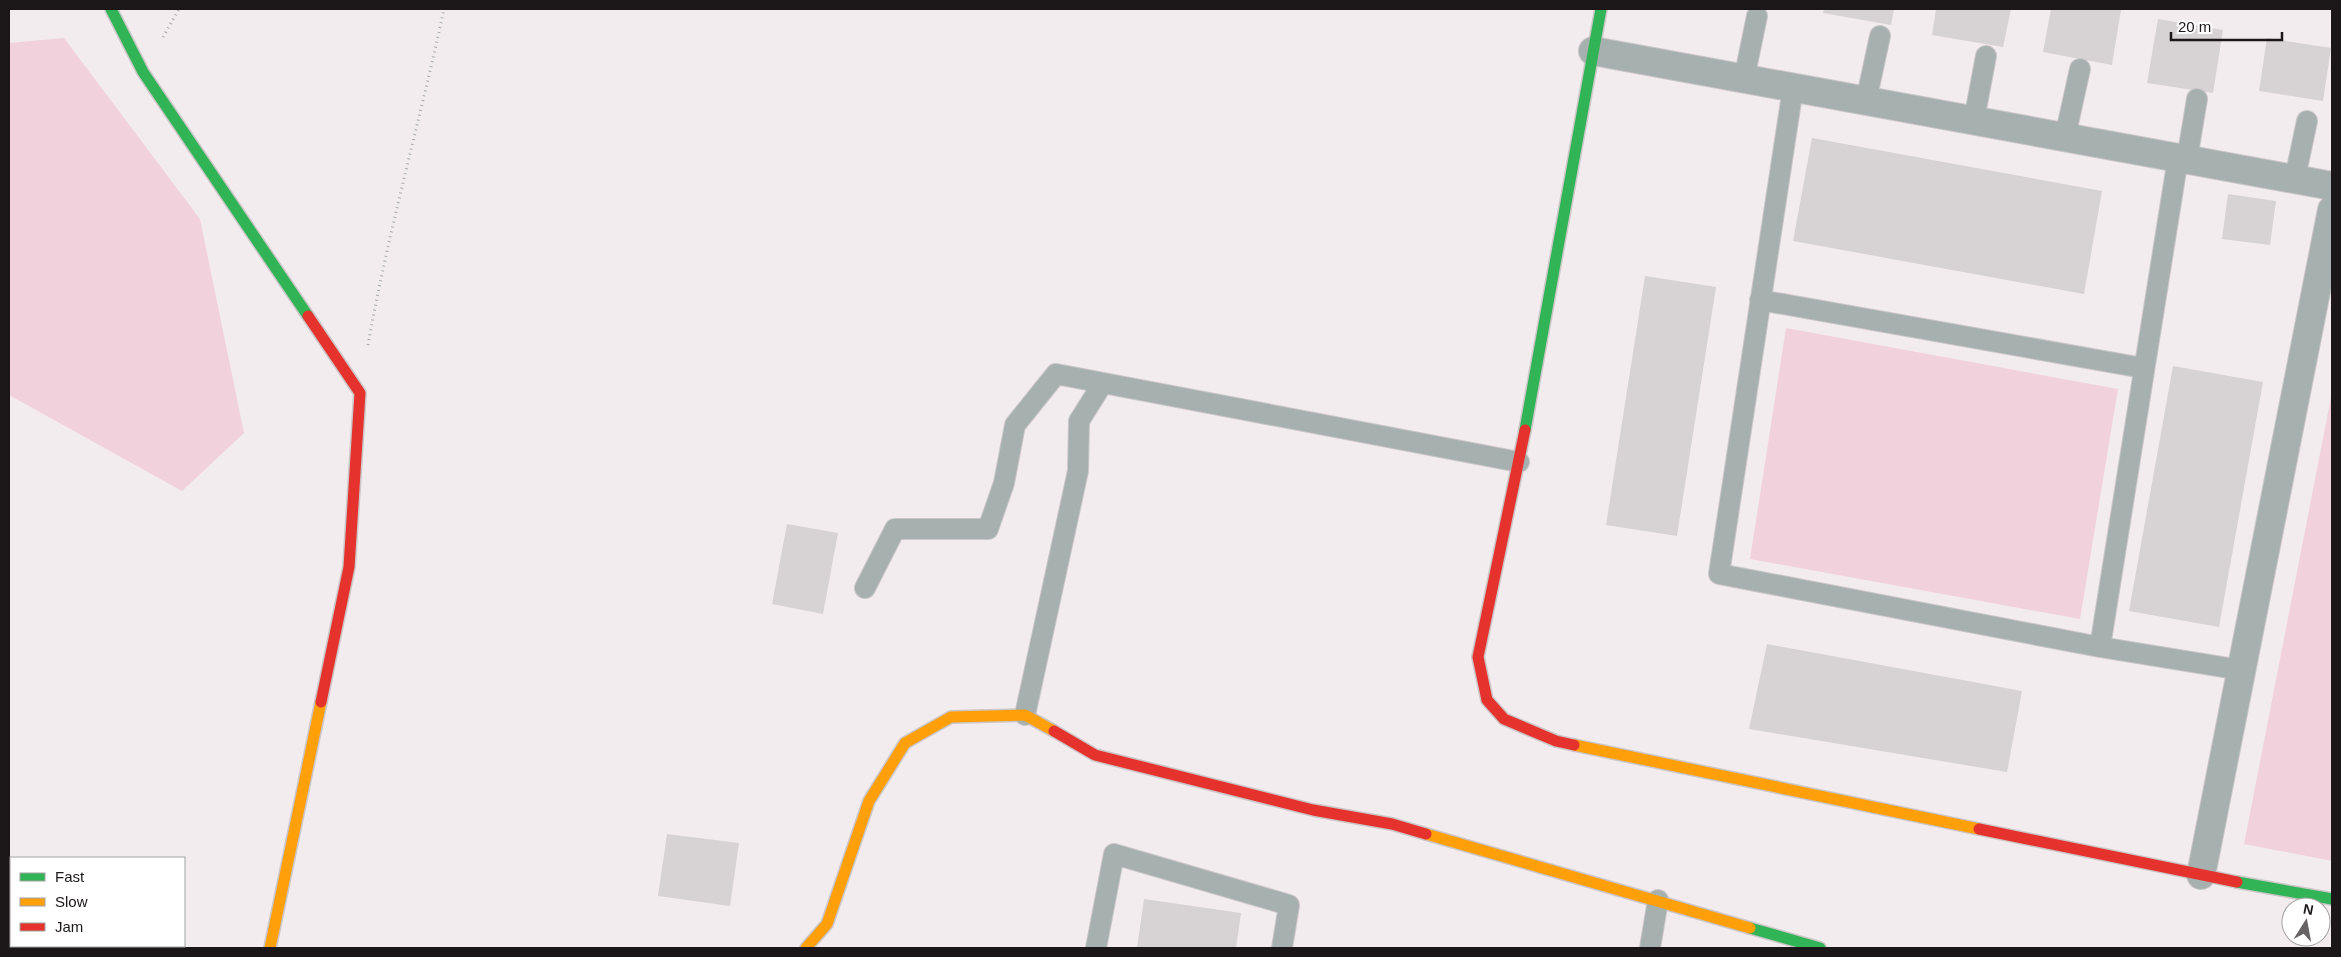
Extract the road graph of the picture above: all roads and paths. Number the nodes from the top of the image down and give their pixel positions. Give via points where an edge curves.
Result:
1 (111, 9) edge
2 (444, 9) edge
3 (1601, 9) edge
4 (1757, 16) dead end
5 (1880, 36) dead end
6 (1593, 51) junction
7 (1986, 56) dead end
8 (2080, 69) dead end
9 (1744, 79) junction
10 (1794, 88) junction
11 (2197, 99) dead end
12 (1866, 101) junction
13 (1974, 120) junction
14 (2307, 121) dead end
15 (2065, 137) junction
16 (2183, 158) junction
17 (2295, 178) junction
18 (2332, 186) edge
19 (2332, 210) edge
20 (1760, 300) junction
21 (2143, 368) junction
22 (1103, 383) junction
23 (360, 393) junction
24 (1519, 462) junction
25 (865, 588) dead end
26 (2100, 647) junction
27 (2241, 670) junction
28 (1025, 715) junction
29 (2201, 875) junction
30 (2332, 899) edge
31 (1658, 900) junction
32 (270, 948) edge
33 (806, 948) edge
34 (1096, 948) edge
35 (1282, 948) edge
36 (1650, 948) edge
37 (1820, 948) edge

1 - 23 street via 143,72
2 - 23 path via 382,266
3 - 6 street
4 - 9 lane
5 - 12 lane
6 - 9 street
6 - 24 street
7 - 13 lane
8 - 15 lane
9 - 10 street
10 - 12 street
10 - 20 lane
11 - 16 lane
12 - 13 street
13 - 15 street
14 - 17 lane
15 - 16 street
16 - 17 street
16 - 21 lane
17 - 18 street
19 - 27 street
20 - 21 lane
20 - 26 lane via 1719,574
21 - 26 lane
22 - 24 lane
22 - 25 lane via 1056,374 1015,425 1004,483 988,529 896,529
22 - 28 lane via 1079,421 1078,471
23 - 32 street via 349,567
24 - 29 street via 1478,657 1487,700 1504,719 1556,741
26 - 27 lane
27 - 29 street
28 - 31 street via 1096,755 1313,810 1392,824
28 - 33 street via 951,717 906,743 869,801 827,924
29 - 30 street
31 - 36 lane
31 - 37 street
34 - 35 lane via 1114,854 1289,906

